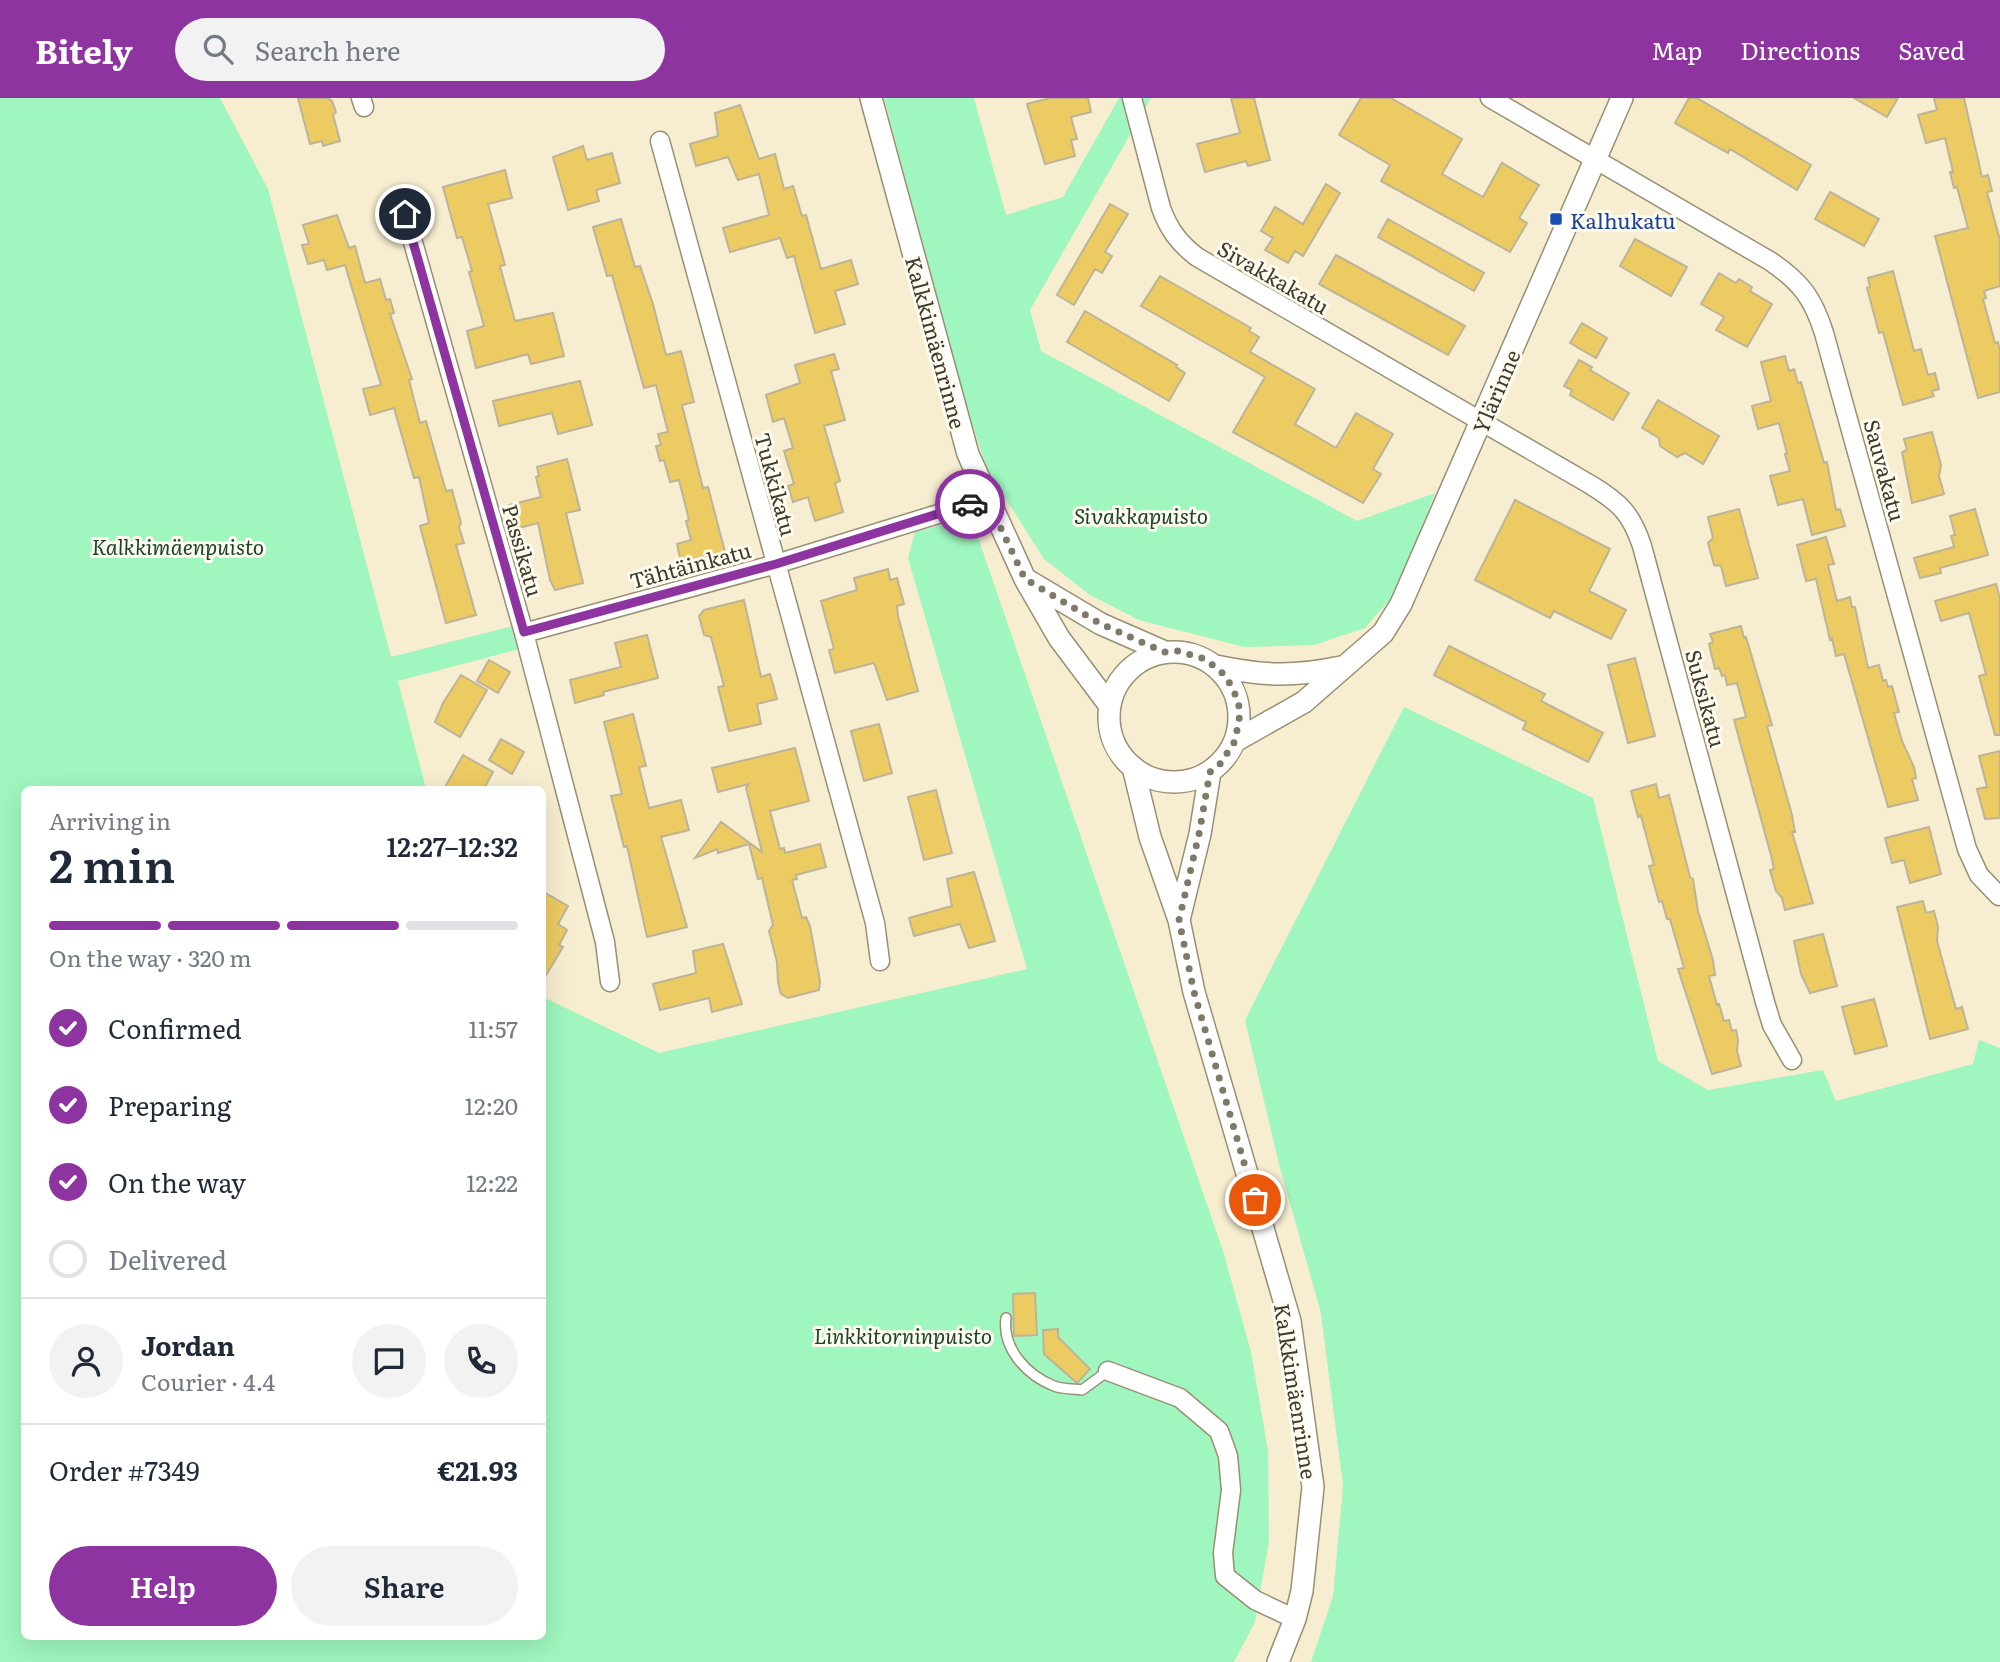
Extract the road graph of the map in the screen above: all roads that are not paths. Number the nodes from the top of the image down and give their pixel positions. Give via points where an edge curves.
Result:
1 (871, 98) edge
2 (1132, 98) edge
3 (1490, 98) edge
4 (1622, 98) edge
5 (660, 141) dead end
6 (1595, 159) junction
7 (405, 214) dead end
8 (1482, 422) junction
9 (987, 499) junction
10 (776, 564) junction
11 (1025, 579) junction
12 (524, 632) junction
13 (1164, 652) junction
14 (1216, 666) junction
15 (1343, 667) junction
16 (1110, 706) junction
17 (1235, 741) junction
18 (1133, 767) junction
19 (1210, 772) junction
20 (1999, 896) edge
21 (1179, 920) junction
22 (880, 961) dead end
23 (610, 982) dead end
24 (1792, 1060) dead end
25 (1006, 1318) dead end
26 (1108, 1371) joint
27 (1295, 1619) junction
28 (1278, 1662) edge

1 - 9 street, Kalkkimäenrinne via 957,418
2 - 8 street, Sivakkakatu via 1161,208 1179,244
3 - 6 street
4 - 6 street, Ylärinne
5 - 10 street, Tukkikatu
6 - 8 street, Ylärinne
6 - 20 street, Sauvakatu via 1770,261 1812,299 1967,849 1979,875
7 - 12 street, Passikatu
8 - 15 street, Ylärinne via 1401,604 1383,634
8 - 24 street, Suksikatu via 1614,499 1630,516 1765,1003
9 - 10 street, Tähtäinkatu
9 - 11 street, Kalkkimäenrinne
10 - 12 street, Tähtäinkatu
10 - 22 street, Tukkikatu via 879,938
11 - 13 street via 1101,624
11 - 16 street, Kalkkimäenrinne via 1059,638
12 - 23 street, Passikatu via 605,942
13 - 14 street via 1192,653
13 - 16 street via 1128,670 1119,680
14 - 15 street, Ylärinne via 1262,675 1309,674
14 - 17 street via 1238,700
15 - 17 street, Ylärinne via 1304,702
16 - 18 street via 1111,733
17 - 19 street
18 - 19 street via 1170,782
18 - 21 street, Kalkkimäenrinne via 1150,837
19 - 21 street, Kalkkimäenrinne
21 - 27 street, Kalkkimäenrinne via 1194,992 1290,1321 1313,1487
25 - 26 lane via 1004,1334 1024,1368 1055,1387 1082,1390
26 - 27 street via 1180,1398 1219,1432 1228,1456 1231,1490 1223,1553 1225,1576 1255,1600
27 - 28 street, Kalkkimäenrinne

